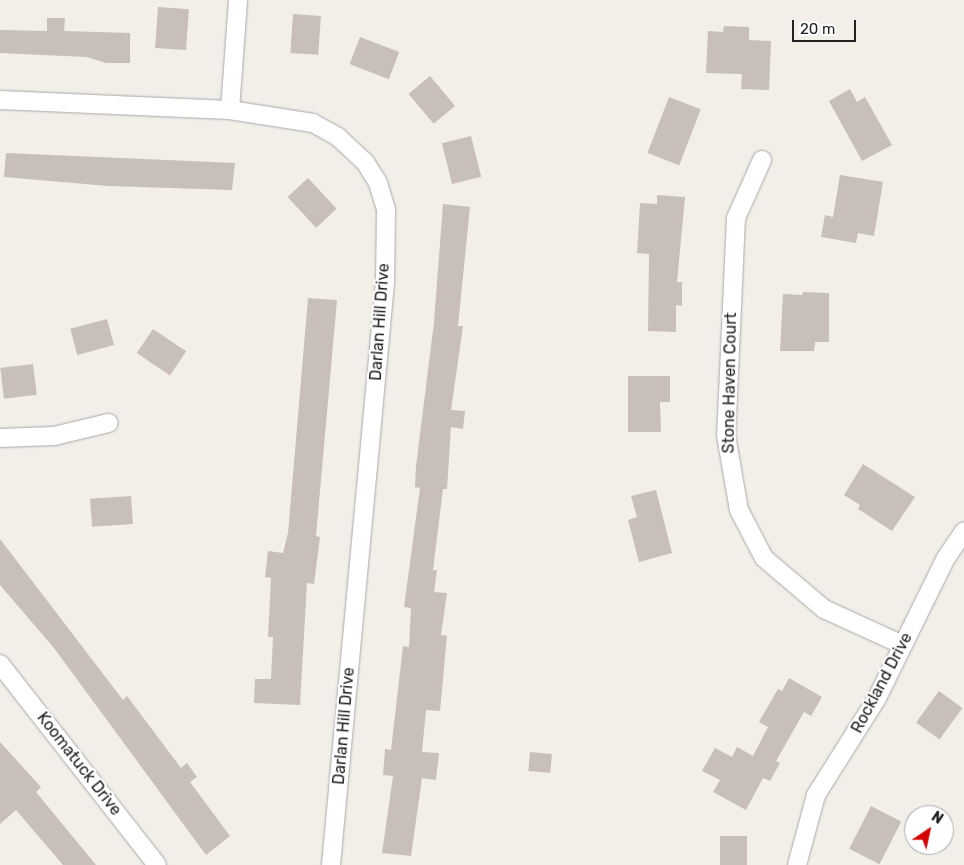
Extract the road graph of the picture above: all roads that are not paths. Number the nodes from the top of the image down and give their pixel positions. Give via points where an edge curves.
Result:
1 (238, 0) edge
2 (0, 100) edge
3 (230, 110) junction
4 (762, 160) dead end
5 (108, 423) dead end
6 (0, 438) edge
7 (964, 531) edge
8 (903, 645) junction
9 (0, 664) edge
10 (157, 865) edge
11 (330, 865) edge
12 (797, 865) edge

1 - 3 street
2 - 3 street, Darlan Hill Drive
3 - 11 street, Darlan Hill Drive via 312,123 338,138 364,162 378,183 386,210 385,283
4 - 8 street, Stone Haven Court via 736,218 726,434 738,510 764,558 817,604
5 - 6 street via 54,436
7 - 8 street, Rockland Drive via 946,558
8 - 12 street, Rockland Drive via 878,698 816,795
9 - 10 street, Koomatuck Drive

